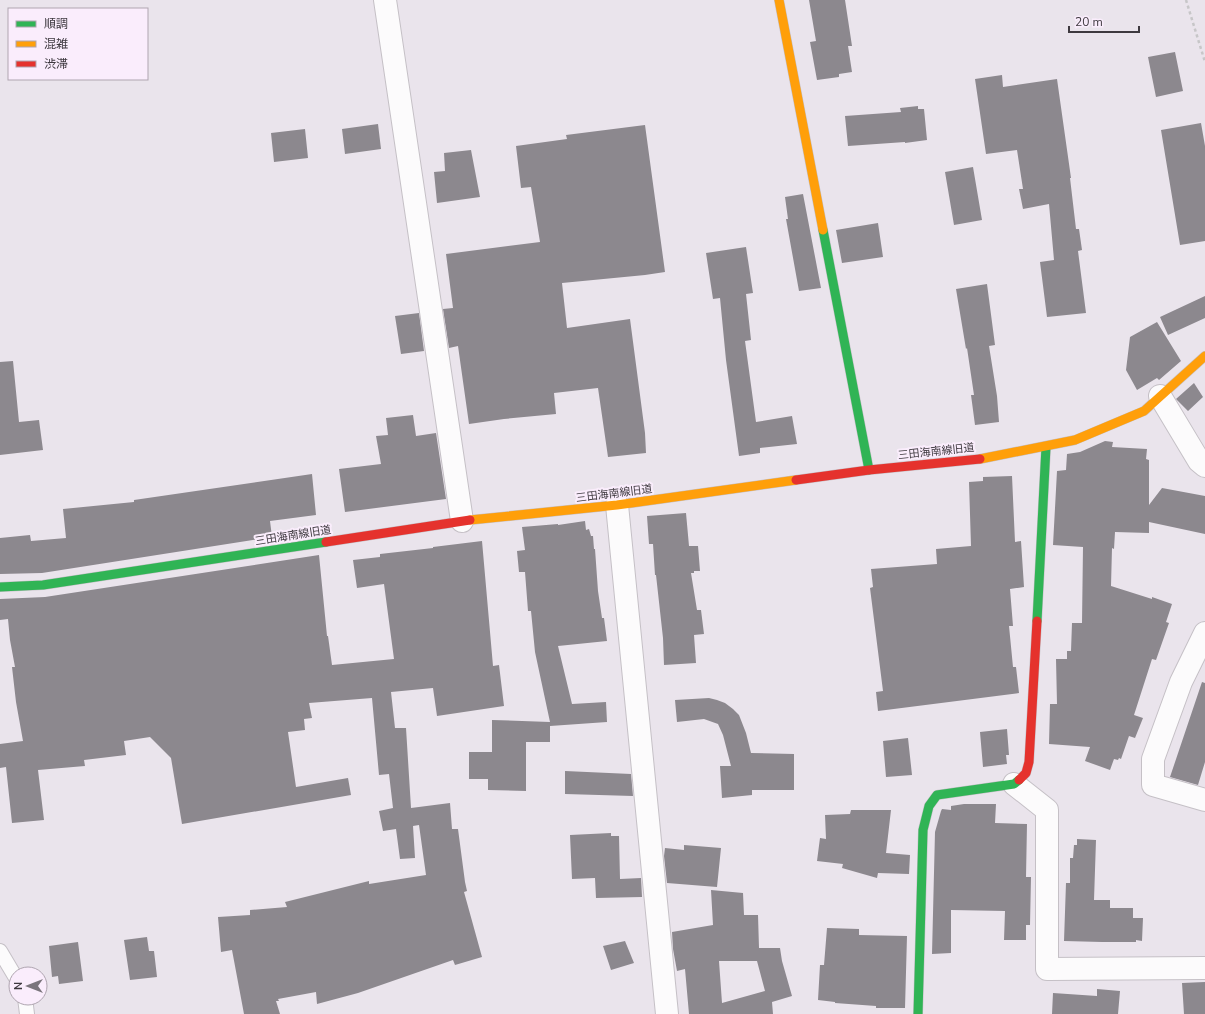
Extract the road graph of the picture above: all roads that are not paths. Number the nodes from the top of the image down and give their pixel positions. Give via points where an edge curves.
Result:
1 (385, 0) edge
2 (779, 0) edge
3 (1205, 356) edge
4 (1160, 396) junction
5 (1046, 446) junction
6 (1205, 466) edge
7 (870, 470) junction
8 (617, 505) junction
9 (462, 521) junction
10 (0, 587) edge
11 (1205, 633) edge
12 (1014, 784) junction
13 (1205, 800) edge
14 (0, 950) edge
15 (9, 966) edge
16 (1205, 968) edge
17 (667, 1014) edge
18 (918, 1014) edge

1 - 9 street
2 - 7 street
3 - 4 street, 三田海南線旧道
4 - 5 street, 三田海南線旧道 via 1144,411 1075,440
4 - 6 street via 1199,461
5 - 7 street, 三田海南線旧道 via 988,458
5 - 12 street via 1029,762 1026,773
7 - 8 street, 三田海南線旧道
8 - 9 street, 三田海南線旧道
8 - 17 street
9 - 10 street, 三田海南線旧道 via 43,585
11 - 13 street via 1181,682 1153,759 1153,786
12 - 16 street via 1046,810 1046,969
12 - 18 street via 937,795 929,806 923,830
14 - 15 lane

